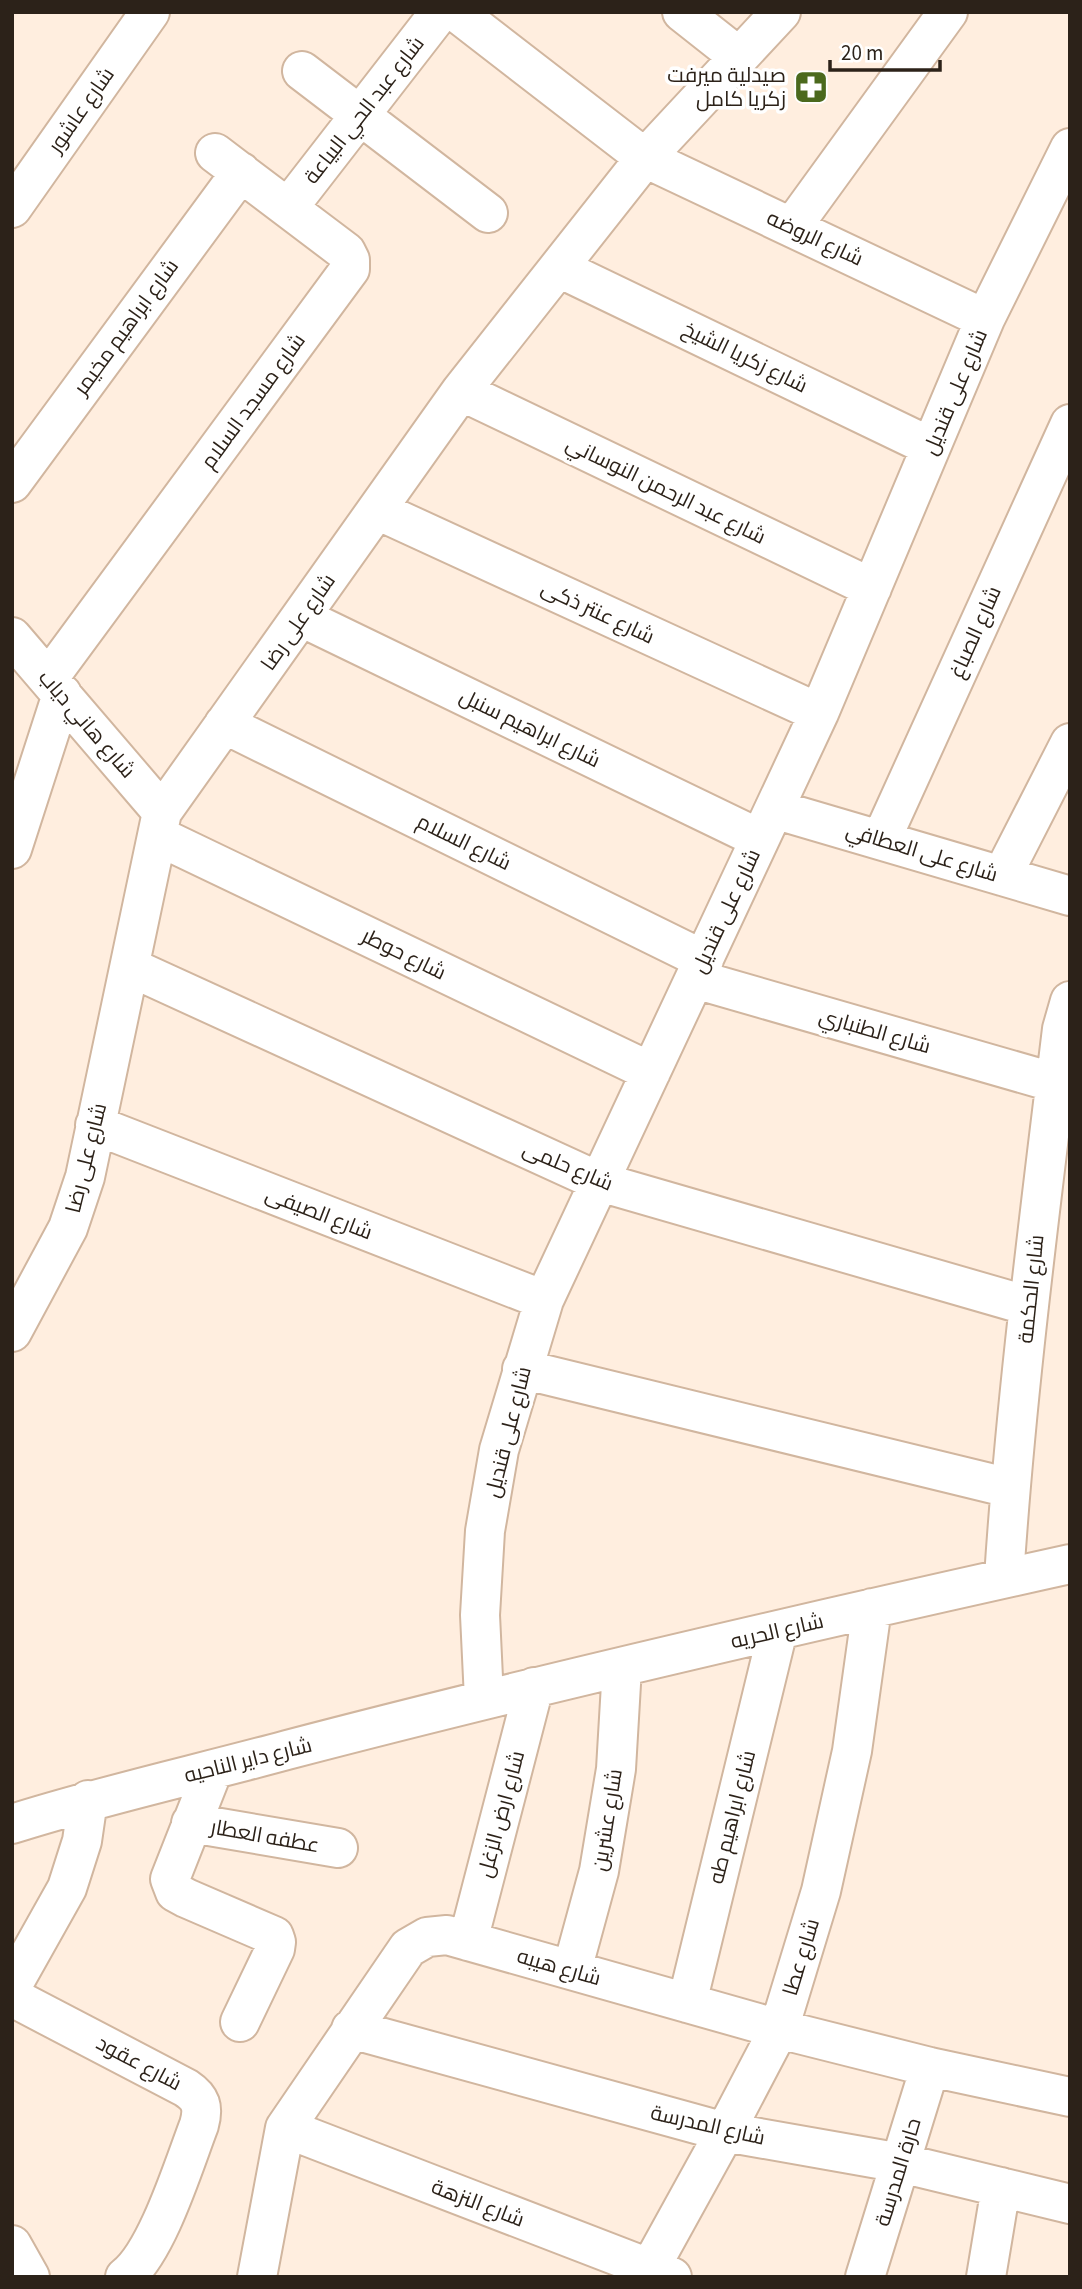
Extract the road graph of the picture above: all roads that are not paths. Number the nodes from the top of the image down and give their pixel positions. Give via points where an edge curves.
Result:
1 (150, 12) edge
2 (440, 12) edge
3 (456, 12) edge
4 (682, 12) edge
5 (781, 12) edge
6 (948, 12) edge
7 (739, 57) junction
8 (302, 71) dead end
9 (360, 115) junction
10 (1070, 148) edge
11 (645, 158) junction
12 (228, 162) joint
13 (12, 208) edge
14 (288, 208) junction
15 (488, 213) dead end
16 (792, 227) junction
17 (558, 268) junction
18 (985, 319) junction
19 (461, 391) junction
20 (1070, 424) edge
21 (931, 447) junction
22 (12, 482) edge
23 (377, 510) junction
24 (872, 588) junction
25 (301, 617) junction
26 (12, 637) edge
27 (55, 687) junction
28 (818, 713) junction
29 (224, 724) junction
30 (1070, 743) edge
31 (160, 824) junction
32 (767, 824) junction
33 (881, 840) junction
34 (12, 849) edge
35 (1002, 876) junction
36 (1070, 896) edge
37 (130, 967) junction
38 (699, 969) junction
39 (1070, 1001) edge
40 (651, 1072) junction
41 (1056, 1083) junction
42 (94, 1125) junction
43 (600, 1182) junction
44 (544, 1300) junction
45 (1029, 1307) junction
46 (12, 1332) edge
47 (522, 1369) junction
48 (1010, 1488) junction
49 (1070, 1563) edge
50 (1004, 1578) junction
51 (872, 1608) junction
52 (778, 1630) junction
53 (622, 1667) junction
54 (534, 1687) junction
55 (484, 1699) junction
56 (213, 1770) junction
57 (88, 1800) junction
58 (12, 1824) edge
59 (191, 1824) junction
60 (338, 1848) dead end
61 (468, 1941) junction
62 (572, 1970) junction
63 (12, 1986) edge
64 (12, 1997) edge
65 (687, 2003) junction
66 (240, 2022) dead end
67 (351, 2029) junction
68 (779, 2029) junction
69 (930, 2067) junction
70 (1070, 2097) edge
71 (285, 2128) junction
72 (725, 2132) junction
73 (901, 2163) junction
74 (1001, 2187) junction
75 (1070, 2204) edge
76 (12, 2245) edge
77 (656, 2274) edge
78 (30, 2277) edge
79 (125, 2277) edge
80 (257, 2277) edge
81 (865, 2277) edge
82 (986, 2277) edge

1 - 13 street, شارع عاشور
2 - 9 street, شارع عبد الحي البياعة
3 - 11 street, شارع الروضه
4 - 7 street
5 - 7 street, شارع على رضا
6 - 16 street
7 - 11 street, شارع على رضا
8 - 9 street
9 - 14 street, شارع عبد الحي البياعة
9 - 15 street
10 - 18 street, شارع على قنديل
11 - 16 street, شارع الروضه
11 - 17 street, شارع على رضا
12 - 14 street, شارع مسجد السلام
12 - 22 street, شارع ابراهيم مخيمر
14 - 27 street, شارع مسجد السلام via 346,252 350,269
16 - 18 street, شارع الروضه
17 - 19 street, شارع على رضا
17 - 21 street, شارع زكريا الشيخ
18 - 21 street, شارع على قنديل
19 - 23 street, شارع على رضا
19 - 24 street, شارع عبد الرحمن النوساني
20 - 33 street, شارع الصباغ
21 - 24 street, شارع على قنديل
23 - 25 street, شارع على رضا
23 - 28 street, شارع عنتر ذكى
24 - 28 street, شارع على قنديل
25 - 29 street, شارع على رضا
25 - 32 street, شارع ابراهيم سنبل
26 - 27 street, شارع هاني دياب
27 - 31 street, شارع هاني دياب
27 - 34 street, شارع مسجد السلام
28 - 32 street, شارع على قنديل
29 - 31 street, شارع على رضا
29 - 38 street, شارع السلام
30 - 35 street
31 - 37 street, شارع على رضا
31 - 40 street, شارع حوطر
32 - 33 street, شارع على العطافي
32 - 38 street, شارع على قنديل
33 - 35 street, شارع على العطافي
35 - 36 street, شارع على العطافي
37 - 42 street, شارع على رضا
37 - 43 street, شارع حلمى
38 - 40 street, شارع على قنديل
38 - 41 street, شارع الطنباري
39 - 41 street, شارع الحكمة
40 - 43 street, شارع على قنديل
41 - 45 street, شارع الحكمة
42 - 44 street, شارع الصيفى
42 - 46 street, شارع على رضا via 85,1177 68,1228
43 - 44 street, شارع على قنديل
43 - 45 street, شارع حلمى
44 - 47 street, شارع على قنديل
45 - 48 street, شارع الحكمة
47 - 48 street
47 - 55 street, شارع على قنديل via 499,1450 485,1531 480,1615
48 - 50 street, شارع الحكمة
49 - 50 street, شارع الحريه
50 - 51 street, شارع الحريه
51 - 52 street, شارع الحريه
51 - 68 street, شارع عطا via 852,1751 821,1891
52 - 53 street, شارع الحريه
52 - 65 street, شارع ابراهيم طه
53 - 54 street, شارع الحريه
53 - 62 street, شارع عشرين via 616,1769 599,1871
54 - 55 street, شارع الحريه
54 - 61 street, شارع ارض الزغل
55 - 56 street, شارع داير الناحيه
56 - 57 street, شارع داير الناحيه
56 - 59 street
57 - 58 street, شارع داير الناحيه
57 - 63 street via 82,1841 67,1888
59 - 60 street, عطفه العطار
59 - 66 street via 170,1879 175,1892 267,1932 276,1942
61 - 62 street, شارع هيبه
61 - 67 street, شارع هيبه via 447,1935 427,1937 408,1948
62 - 65 street, شارع هيبه
64 - 79 street, شارع عقود via 198,2096 203,2110 200,2125 149,2250
65 - 68 street, شارع هيبه
67 - 71 street, شارع هيبه
67 - 72 street, شارع المدرسة
68 - 69 street, شارع هيبه
68 - 72 street, شارع عطا
69 - 70 street, شارع هيبه
69 - 73 street, حارة المدرسة
71 - 77 street, شارع النزهة
71 - 80 street, شارع هيبه
72 - 73 street, شارع المدرسة
72 - 77 street, شارع عطا
73 - 74 street, شارع المدرسة
73 - 81 street, حارة المدرسة
74 - 75 street, شارع المدرسة
74 - 82 street
76 - 78 street

